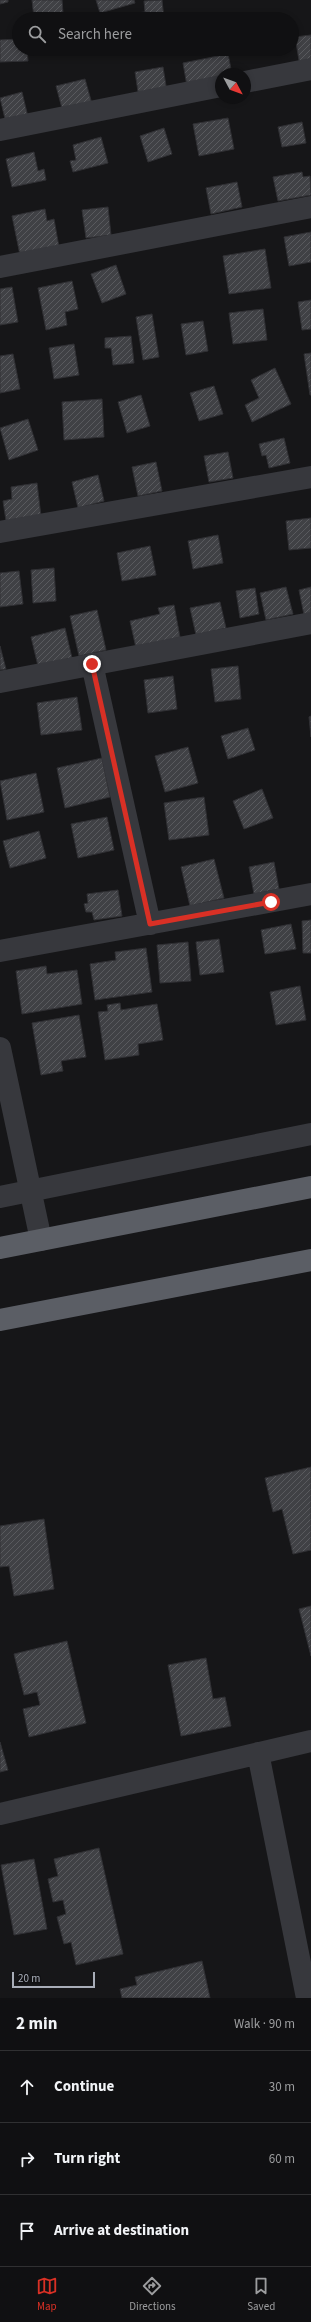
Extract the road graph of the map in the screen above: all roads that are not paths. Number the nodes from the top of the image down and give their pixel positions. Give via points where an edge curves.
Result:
1 (311, 69) edge
2 (251, 81) edge
3 (215, 87) edge
4 (0, 130) edge
5 (311, 207) edge
6 (0, 267) edge
7 (311, 477) edge
8 (0, 532) edge
9 (311, 623) edge
10 (92, 664) junction
11 (0, 682) edge
12 (311, 894) edge
13 (150, 924) junction
14 (0, 951) edge
15 (0, 1048) edge
16 (311, 1134) edge
17 (311, 1187) edge
18 (31, 1192) junction
19 (0, 1198) edge
20 (41, 1240) junction
21 (0, 1248) edge
22 (311, 1260) edge
23 (0, 1320) edge
24 (311, 1741) edge
25 (258, 1753) junction
26 (0, 1814) edge
27 (308, 1998) edge

1 - 2 street
3 - 4 street
5 - 6 street
7 - 8 street
9 - 10 street
10 - 11 street
10 - 13 street
12 - 13 street
13 - 14 street
15 - 18 street
16 - 18 street
17 - 20 highway
18 - 19 street
18 - 20 street
20 - 21 highway
22 - 23 highway
24 - 25 street
25 - 26 street
25 - 27 street

